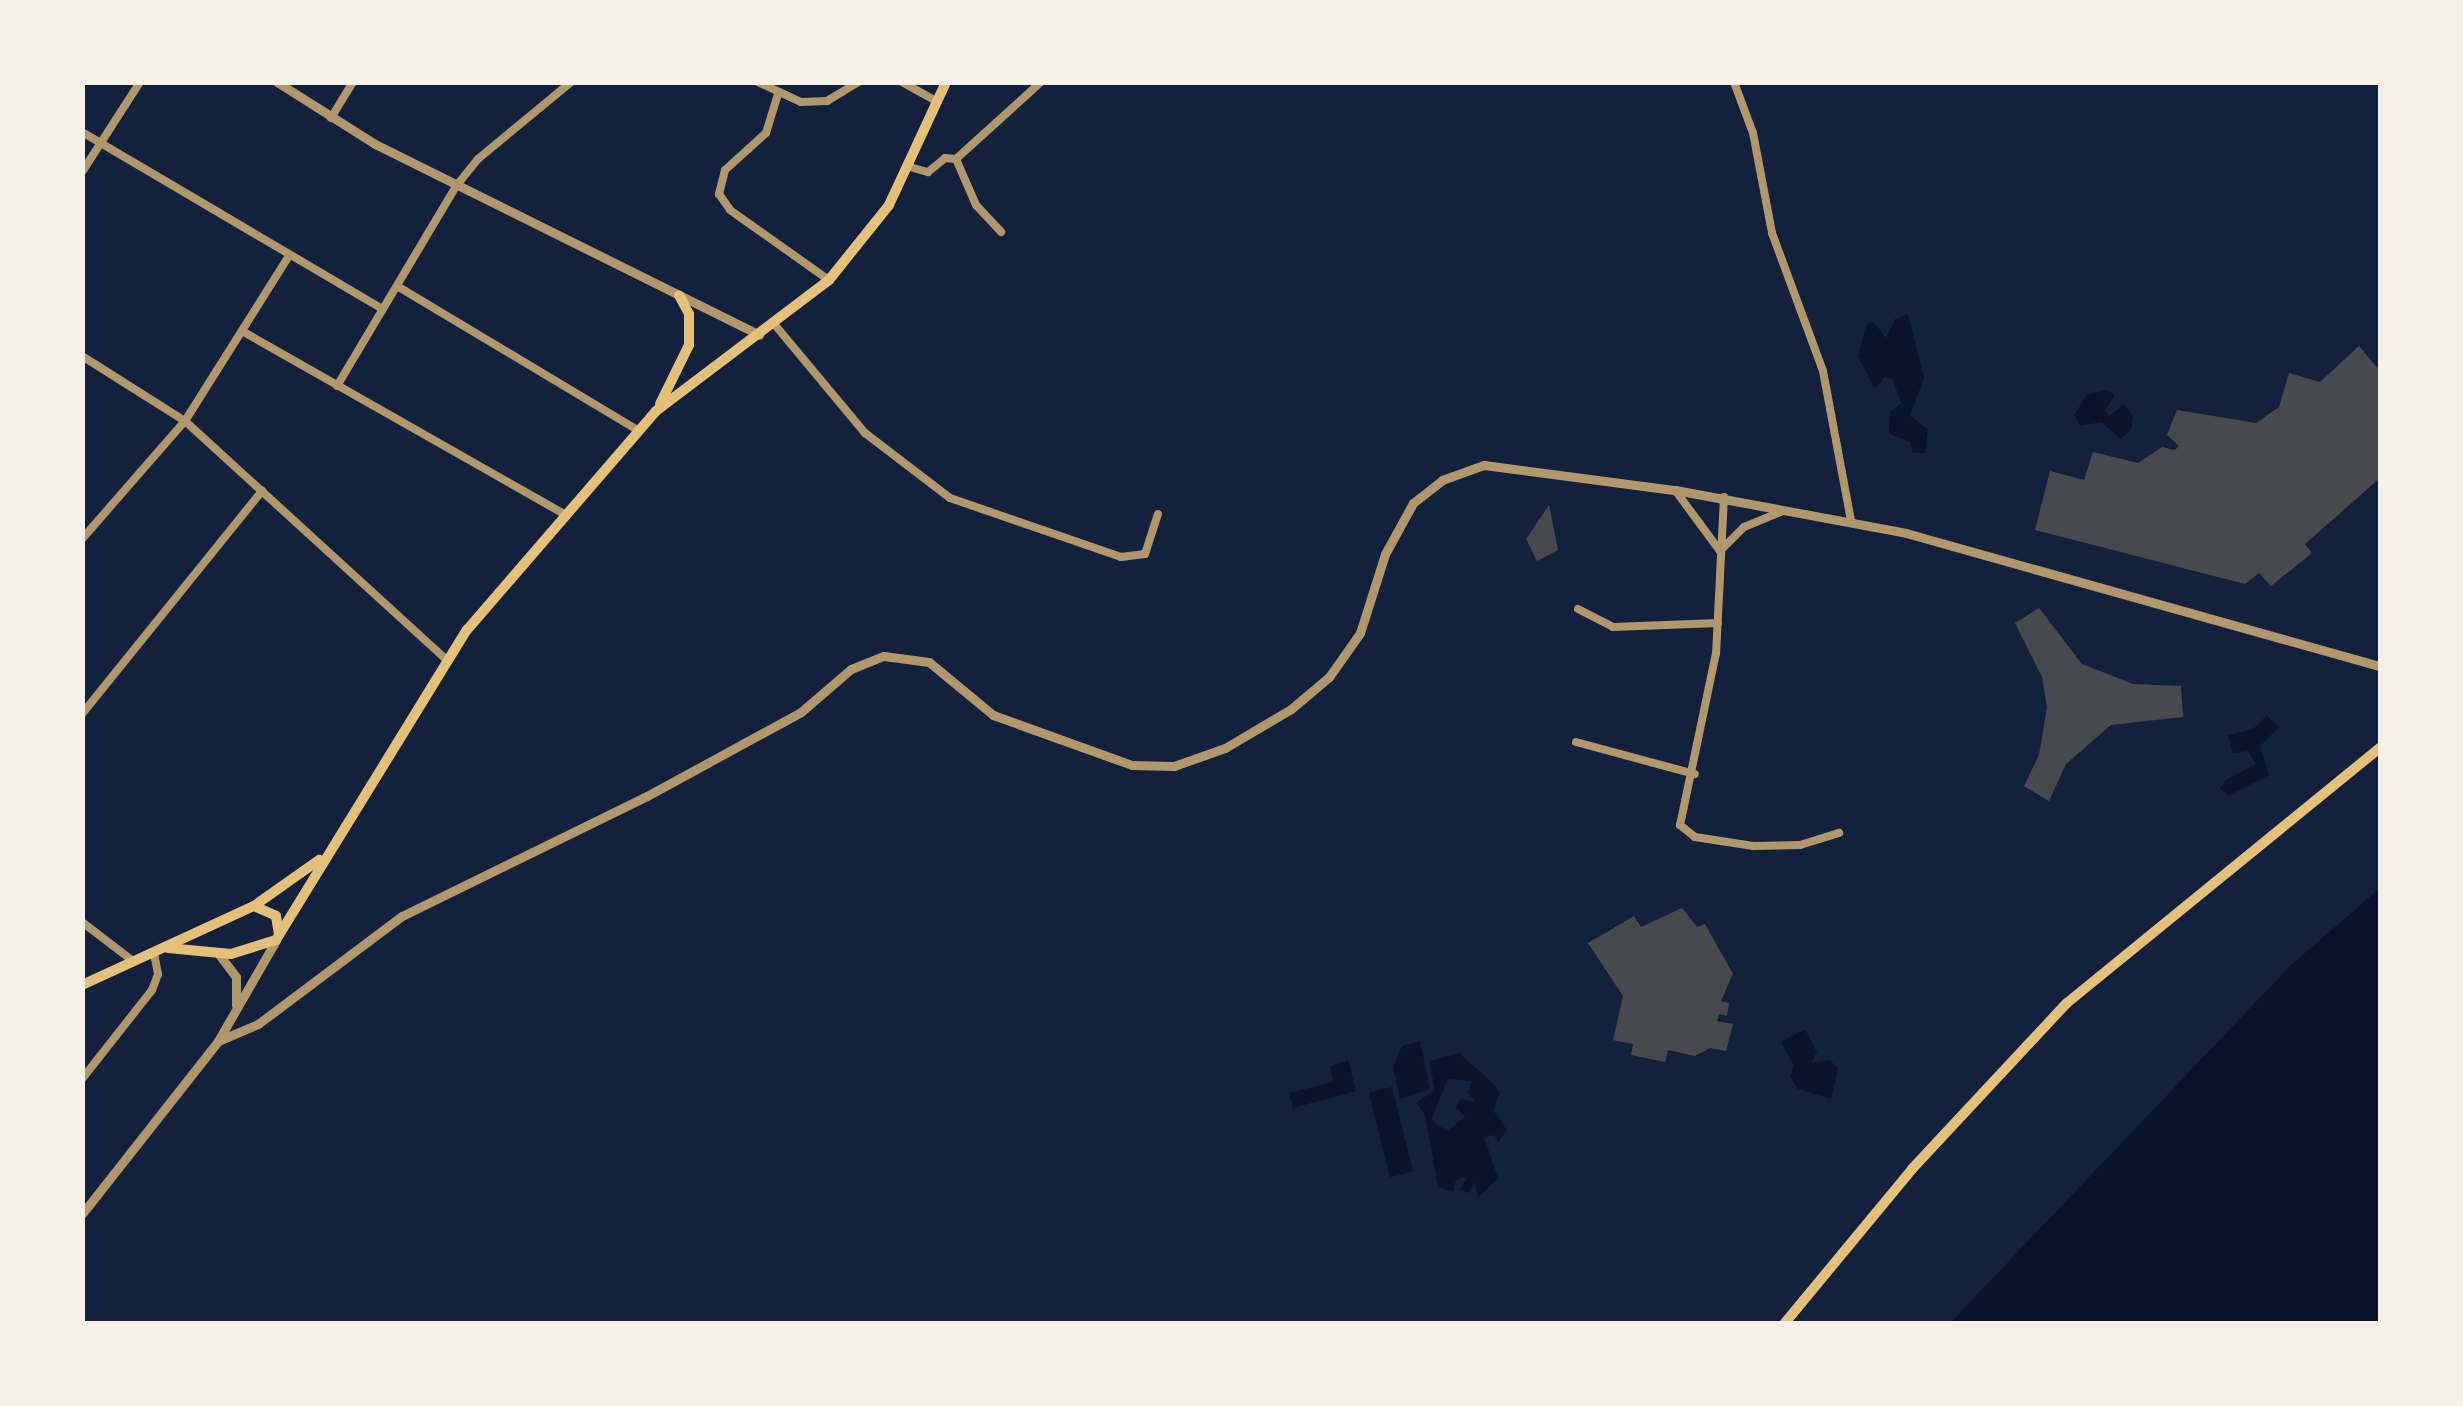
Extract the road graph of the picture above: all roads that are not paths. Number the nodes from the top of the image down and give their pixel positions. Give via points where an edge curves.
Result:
1 (140, 82) edge
2 (277, 82) edge
3 (353, 82) edge
4 (572, 82) edge
5 (758, 82) edge
6 (858, 82) edge
7 (902, 82) edge
8 (946, 82) edge
9 (1041, 82) edge
10 (1734, 82) edge
11 (778, 94) junction
12 (938, 102) junction
13 (331, 118) junction
14 (82, 132) edge
15 (101, 142) junction
16 (956, 159) junction
17 (910, 167) junction
18 (82, 172) edge
19 (457, 185) junction
20 (1002, 232) dead end
21 (289, 256) junction
22 (828, 280) junction
23 (397, 286) junction
24 (679, 295) junction
25 (383, 310) junction
26 (775, 325) junction
27 (242, 331) junction
28 (759, 335) junction
29 (82, 356) edge
30 (337, 386) junction
31 (656, 411) junction
32 (185, 422) junction
33 (639, 431) junction
34 (1675, 490) junction
35 (262, 491) junction
36 (1724, 498) junction
37 (1790, 508) junction
38 (1158, 514) dead end
39 (566, 515) junction
40 (1851, 521) junction
41 (82, 539) edge
42 (1720, 551) junction
43 (1578, 608) dead end
44 (1718, 623) junction
45 (447, 660) junction
46 (2380, 666) edge
47 (82, 714) edge
48 (1576, 742) dead end
49 (2380, 748) edge
50 (1695, 774) junction
51 (1839, 833) dead end
52 (333, 845) junction
53 (254, 906) junction
54 (82, 922) edge
55 (216, 923) junction
56 (276, 940) junction
57 (167, 948) junction
58 (154, 953) junction
59 (218, 953) junction
60 (132, 961) junction
61 (82, 985) edge
62 (236, 1008) junction
63 (229, 1022) junction
64 (258, 1024) junction
65 (218, 1041) junction
66 (82, 1079) edge
67 (82, 1214) edge
68 (1784, 1324) edge

1 - 15 street
2 - 13 street
3 - 13 street
4 - 19 street via 478,158
5 - 11 street
6 - 11 street via 827,101
7 - 12 street
8 - 12 main road
9 - 16 street
10 - 40 street via 1753,132 1772,232 1823,372
11 - 22 street via 766,134 725,170 719,194 730,210
12 - 17 main road
13 - 19 street
14 - 15 street
15 - 18 street
15 - 21 street
16 - 17 street via 946,158 928,172
16 - 20 street via 976,205
17 - 22 main road via 890,206
19 - 23 street
19 - 24 street
21 - 25 street
21 - 27 street
22 - 26 main road
23 - 25 street
23 - 33 street
24 - 28 street
24 - 31 main road via 689,314 689,345
25 - 30 street
26 - 28 main road
26 - 38 street via 865,433 950,498 1120,558 1145,554
27 - 30 street
27 - 32 street
28 - 31 main road
29 - 32 street
30 - 39 street
31 - 33 main road
32 - 35 street
32 - 41 street
33 - 39 main road
34 - 36 street
34 - 42 street
34 - 64 street via 1504,465 1442,480 1402,520 1360,633 1329,676 1258,730 1174,766 1132,766 993,716 930,662 900,656 869,661 801,712 664,787 402,916
35 - 45 street
35 - 47 street
36 - 37 street
36 - 42 street
37 - 40 street
37 - 42 street via 1744,527
39 - 45 main road
40 - 46 street
42 - 44 street
43 - 44 street via 1613,627
44 - 50 street
45 - 52 main road
48 - 50 street
49 - 68 main road via 2066,1003 1900,1182
50 - 51 street via 1680,824 1686,834 1753,846 1800,845
52 - 53 main road
52 - 56 main road
53 - 55 main road
53 - 56 main road via 276,916
54 - 60 street
55 - 57 main road
55 - 59 main road via 208,941
56 - 59 main road
56 - 62 street
57 - 58 main road
57 - 59 main road
58 - 60 main road
58 - 66 street via 158,974 152,990
59 - 62 street via 236,977
60 - 61 main road
62 - 63 street
63 - 64 street via 243,1029
63 - 65 street
64 - 65 street
65 - 67 street

